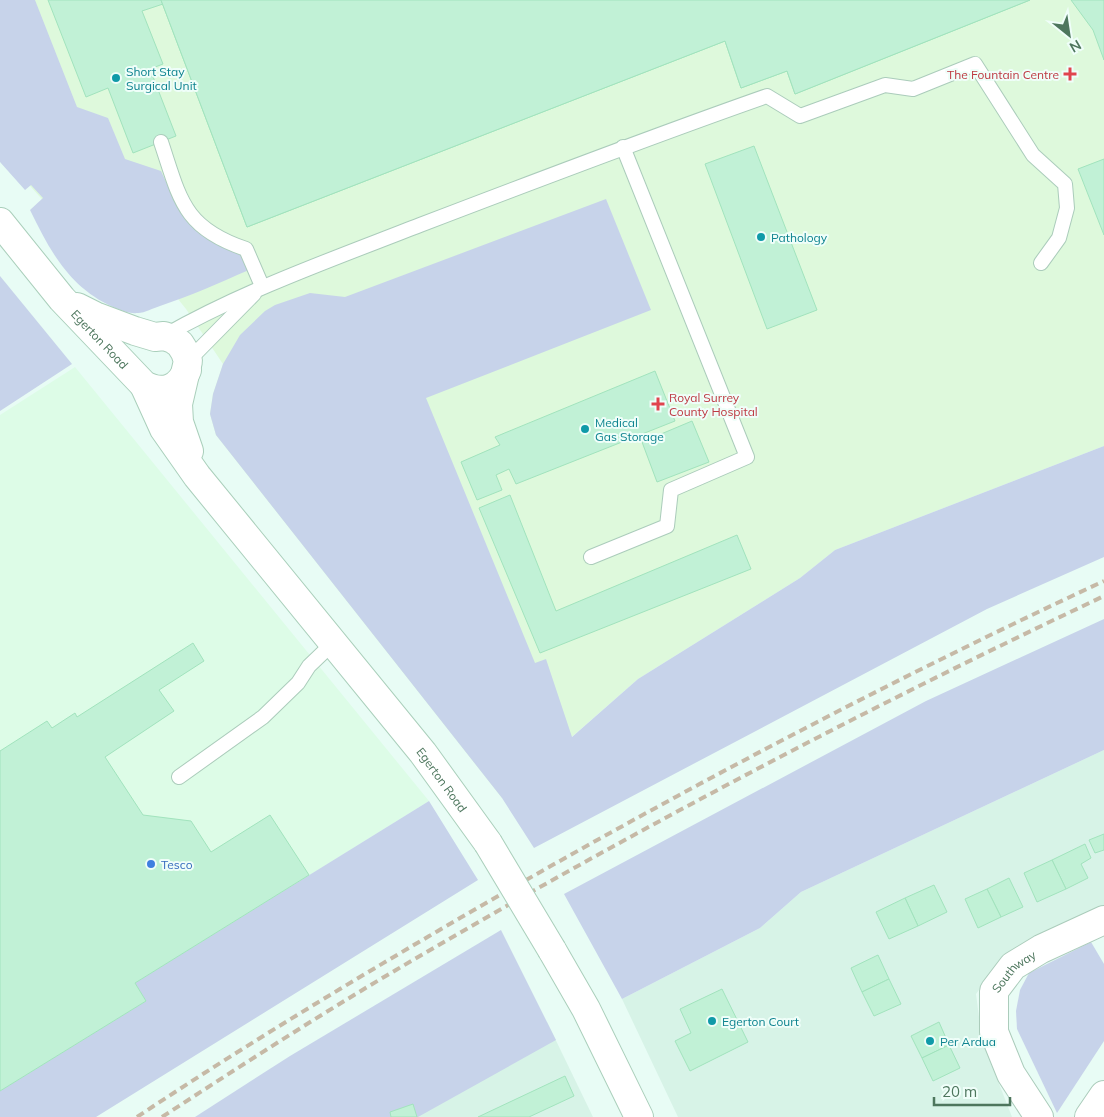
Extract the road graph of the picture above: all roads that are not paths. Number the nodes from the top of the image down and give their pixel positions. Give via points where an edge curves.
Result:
1 (161, 142) dead end
2 (623, 147) junction
3 (0, 222) edge
4 (1041, 263) dead end
5 (262, 286) junction
6 (62, 299) junction
7 (160, 337) junction
8 (187, 365) junction
9 (141, 382) junction
10 (197, 476) junction
11 (591, 557) dead end
12 (333, 644) junction
13 (179, 777) dead end
14 (1104, 920) edge
15 (1104, 1095) edge
16 (639, 1117) edge
17 (1039, 1117) edge
18 (1089, 1117) edge

1 - 5 lane via 180,198 193,218 225,242 246,249
2 - 4 lane via 767,96 800,116 885,85 912,89 975,64 1033,155 1065,184 1067,208 1059,238
2 - 5 lane
2 - 11 lane via 747,457 671,490 667,526
3 - 6 street, Egerton Road
5 - 7 lane
5 - 8 lane
6 - 7 street, Egerton Road via 95,316
6 - 9 street, Egerton Road
7 - 8 street, Egerton Road via 180,344
7 - 9 street, Egerton Road via 147,340 135,353 134,371
8 - 9 street via 183,378 170,389 152,389
8 - 10 street, Egerton Road via 178,404 179,422
9 - 10 street, Egerton Road via 164,429
10 - 12 street, Egerton Road
12 - 13 lane via 263,717
12 - 16 street, Egerton Road, bridge via 423,754 488,843 586,1010
14 - 17 street, Southway via 1013,966 994,991 994,1032 1012,1074
15 - 18 street

